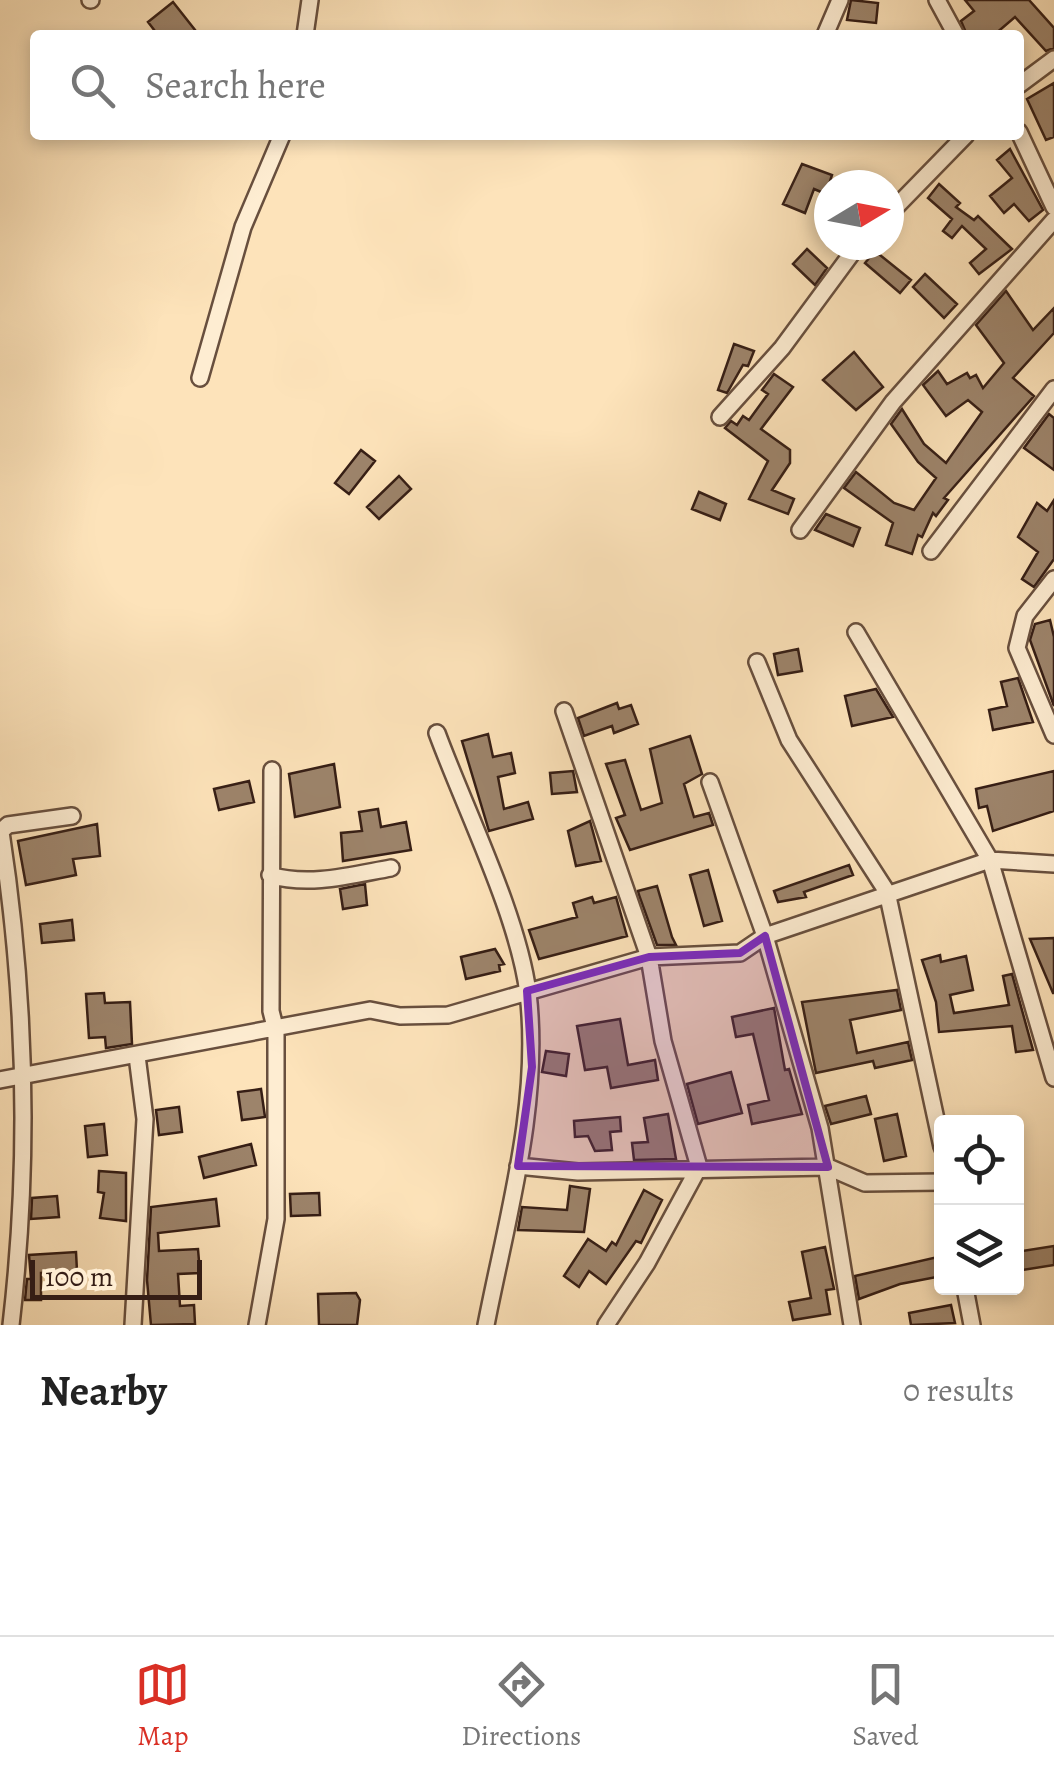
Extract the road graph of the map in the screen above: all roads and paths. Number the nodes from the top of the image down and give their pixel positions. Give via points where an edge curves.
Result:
1 (310, 0) edge
2 (840, 0) edge
3 (940, 2) edge
4 (306, 30) edge
5 (827, 30) edge
6 (954, 30) edge
7 (1054, 59) edge
8 (1024, 82) edge
9 (280, 140) edge
10 (961, 140) edge
11 (1023, 140) edge
12 (904, 199) edge
13 (1054, 207) edge
14 (1054, 220) edge
15 (847, 260) edge
16 (200, 378) dead end
17 (1054, 389) edge
18 (720, 418) dead end
19 (800, 530) dead end
20 (931, 551) dead end
21 (1054, 579) edge
22 (856, 632) dead end
23 (758, 662) dead end
24 (564, 711) dead end
25 (437, 733) dead end
26 (1054, 735) edge
27 (272, 770) dead end
28 (710, 782) dead end
29 (72, 816) dead end
30 (0, 832) edge
31 (990, 860) junction
32 (1054, 864) edge
33 (390, 868) dead end
34 (270, 875) junction
35 (887, 892) junction
36 (765, 936) junction
37 (649, 957) junction
38 (528, 991) junction
39 (276, 1031) junction
40 (137, 1056) junction
41 (23, 1077) junction
42 (1054, 1078) edge
43 (0, 1080) edge
44 (935, 1115) edge
45 (518, 1166) junction
46 (699, 1166) junction
47 (828, 1168) junction
48 (934, 1182) edge
49 (966, 1295) edge
50 (11, 1325) edge
51 (134, 1325) edge
52 (256, 1325) edge
53 (486, 1325) edge
54 (606, 1325) edge
55 (852, 1325) edge
56 (972, 1325) edge

1 - 4 street
2 - 5 street
3 - 6 street
7 - 8 street
9 - 16 street via 250,209
10 - 12 street
11 - 13 street
14 - 19 street via 894,402
15 - 18 street
17 - 20 street
21 - 26 street via 1025,616 1017,648
22 - 31 street
23 - 35 street via 789,740
24 - 37 street
25 - 38 street via 514,935
27 - 34 street
28 - 36 street
29 - 30 street via 8,825
30 - 41 street
31 - 32 street
31 - 35 street
31 - 42 street
33 - 34 street via 332,878
34 - 39 street
35 - 36 street
35 - 44 street
36 - 37 street via 740,953
36 - 47 street
37 - 38 street
37 - 46 street via 663,1041
38 - 39 street via 448,1015 370,1010
38 - 45 street via 532,1067
39 - 40 street
39 - 52 street via 276,1219
40 - 41 street
40 - 51 street via 146,1120
41 - 43 street
41 - 50 street via 24,1186
45 - 46 street via 578,1172
45 - 53 street
46 - 47 street
46 - 54 street
47 - 48 street via 865,1183
47 - 55 street
49 - 56 street

